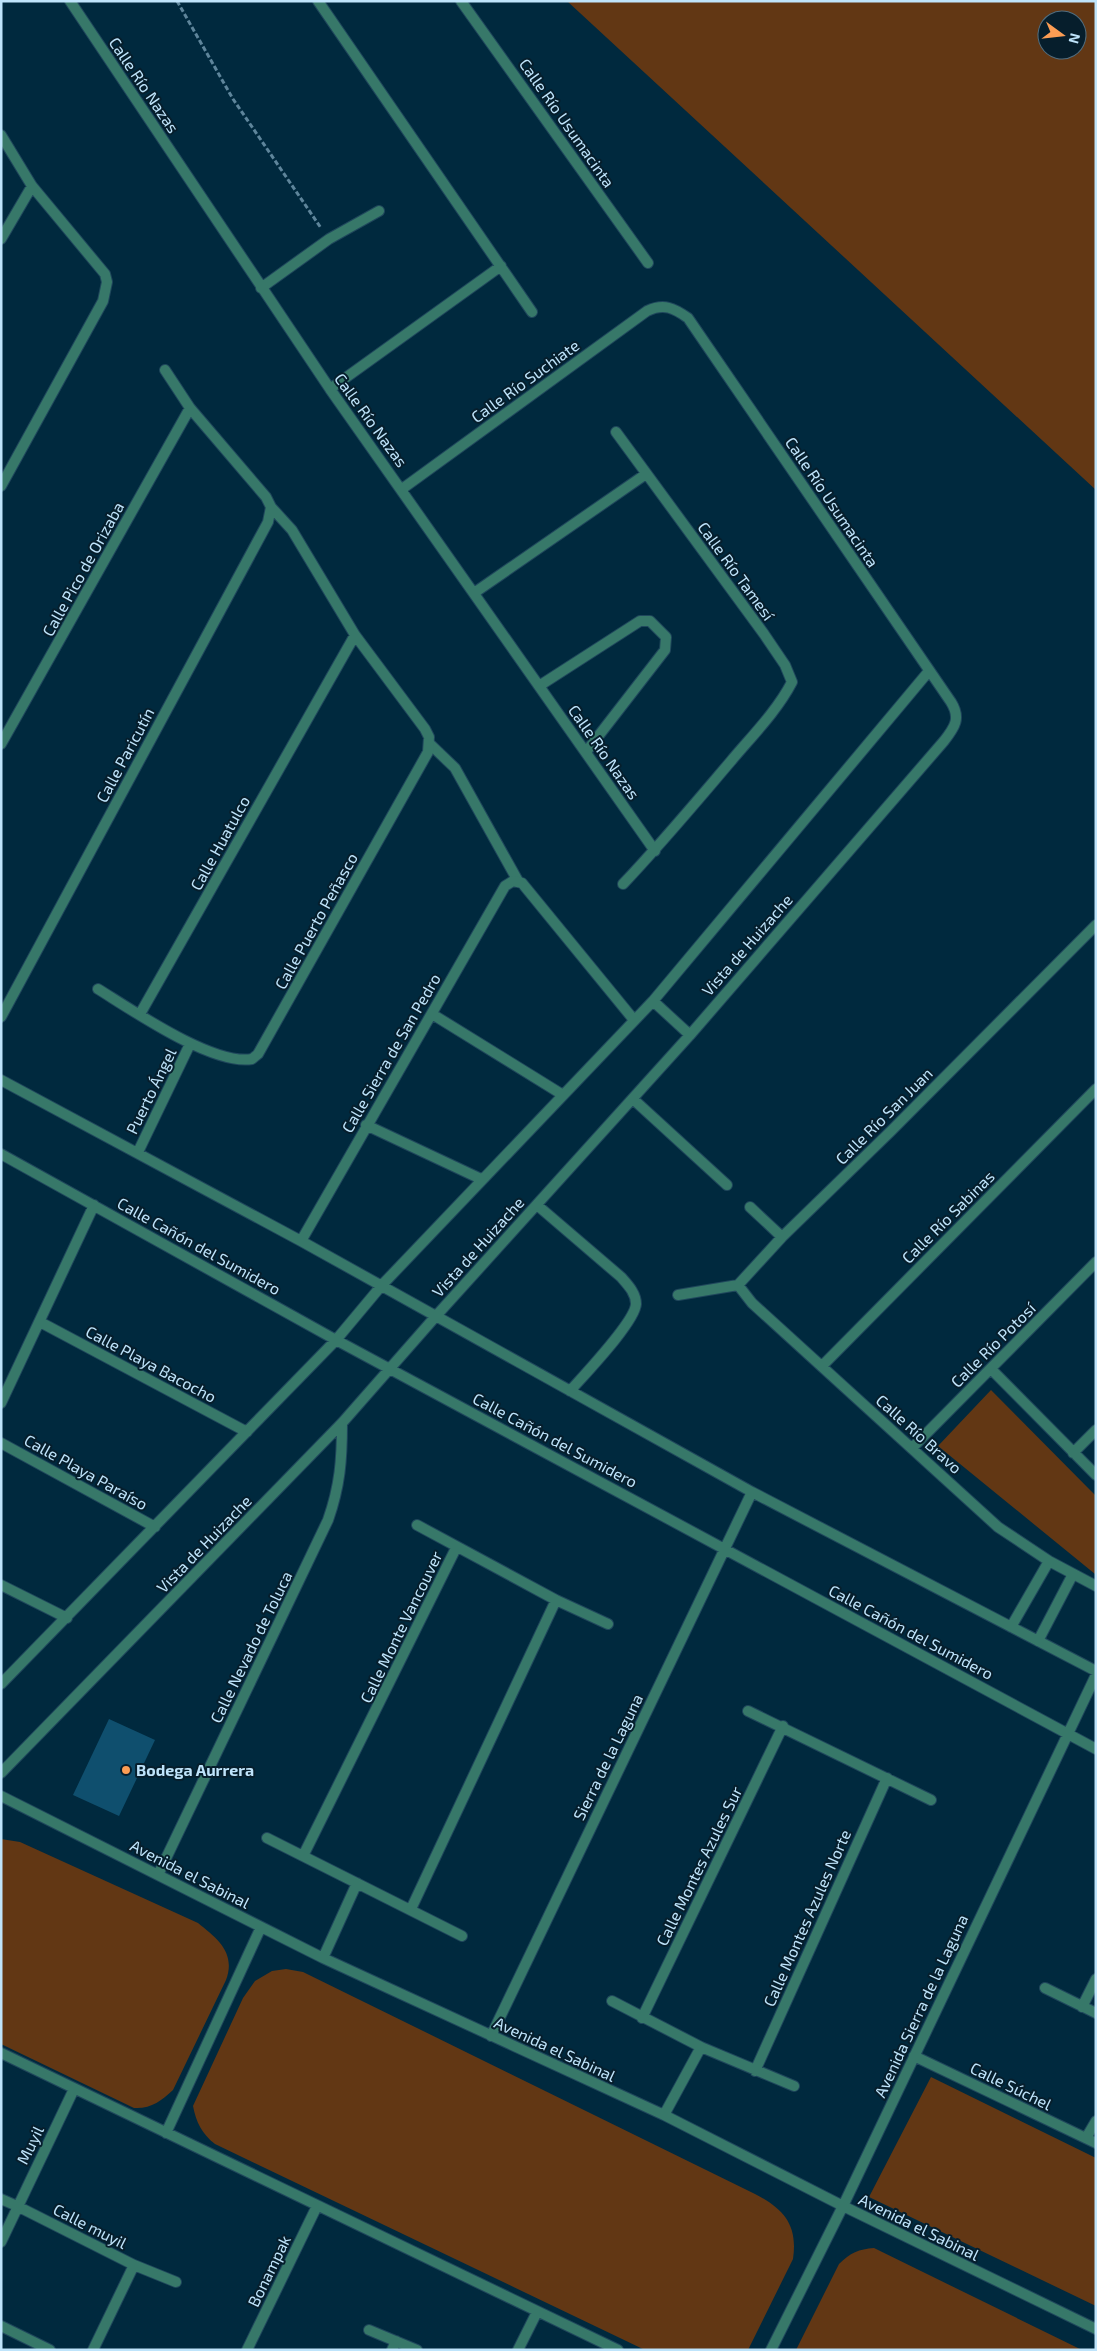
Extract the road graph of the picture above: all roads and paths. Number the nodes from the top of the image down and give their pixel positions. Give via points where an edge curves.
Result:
1 (70, 1) edge
2 (177, 1) edge
3 (318, 1) edge
4 (461, 1) edge
5 (1, 135) edge
6 (32, 186) junction
7 (379, 211) dead end
8 (329, 239) junction
9 (1, 240) edge
10 (648, 263) dead end
11 (501, 266) junction
12 (261, 288) junction
13 (670, 306) joint
14 (532, 312) dead end
15 (165, 370) dead end
16 (330, 389) junction
17 (190, 408) junction
18 (616, 432) dead end
19 (646, 474) junction
20 (1, 486) edge
21 (402, 489) junction
22 (271, 506) junction
23 (474, 593) junction
24 (355, 635) junction
25 (929, 670) junction
26 (539, 686) junction
27 (957, 723) joint
28 (429, 741) junction
29 (1, 744) edge
30 (586, 752) junction
31 (655, 851) junction
32 (514, 882) junction
33 (623, 884) dead end
34 (1096, 925) edge
35 (98, 989) dead end
36 (653, 1001) junction
37 (140, 1014) junction
38 (432, 1014) junction
39 (1, 1017) edge
40 (634, 1020) junction
41 (690, 1035) junction
42 (190, 1044) junction
43 (1, 1080) edge
44 (1096, 1089) edge
45 (563, 1095) junction
46 (633, 1099) junction
47 (366, 1125) junction
48 (138, 1152) junction
49 (1, 1154) edge
50 (481, 1179) junction
51 (727, 1185) dead end
52 (537, 1204) junction
53 (94, 1205) junction
54 (750, 1207) dead end
55 (782, 1237) junction
56 (301, 1241) junction
57 (1096, 1262) edge
58 (382, 1285) junction
59 (738, 1285) junction
60 (678, 1296) dead end
61 (436, 1316) junction
62 (40, 1322) junction
63 (336, 1340) junction
64 (822, 1366) junction
65 (390, 1368) junction
66 (991, 1369) junction
67 (570, 1391) junction
68 (1, 1403) edge
69 (342, 1424) junction
70 (1096, 1430) edge
71 (247, 1432) junction
72 (1, 1443) edge
73 (912, 1448) junction
74 (1073, 1454) junction
75 (1096, 1475) edge
76 (752, 1492) junction
77 (417, 1525) dead end
78 (156, 1527) junction
79 (456, 1548) junction
80 (725, 1548) junction
81 (1049, 1561) junction
82 (1073, 1574) junction
83 (1, 1585) edge
84 (1096, 1586) edge
85 (556, 1600) junction
86 (68, 1618) junction
87 (608, 1624) dead end
88 (1011, 1627) junction
89 (1038, 1642) junction
90 (1096, 1673) edge
91 (1, 1684) edge
92 (748, 1711) dead end
93 (783, 1726) junction
94 (1067, 1733) junction
95 (1096, 1749) edge
96 (1, 1773) edge
97 (888, 1778) junction
98 (1, 1796) edge
99 (931, 1800) dead end
100 (267, 1838) dead end
101 (303, 1856) junction
102 (158, 1875) junction
103 (357, 1883) junction
104 (411, 1909) junction
105 (261, 1927) junction
106 (462, 1936) dead end
107 (324, 1958) junction
108 (1096, 1979) edge
109 (1044, 1988) dead end
110 (612, 2001) dead end
111 (1082, 2007) junction
112 (1096, 2013) edge
113 (642, 2018) junction
114 (491, 2036) junction
115 (701, 2047) junction
116 (1, 2053) edge
117 (914, 2056) junction
118 (755, 2070) junction
119 (794, 2086) dead end
120 (74, 2089) junction
121 (664, 2115) junction
122 (1096, 2120) edge
123 (166, 2133) junction
124 (1091, 2141) edge
125 (1, 2199) edge
126 (17, 2206) junction
127 (317, 2206) junction
128 (843, 2206) junction
129 (1, 2242) edge
130 (134, 2265) junction
131 (176, 2282) dead end
132 (537, 2312) junction
133 (1, 2326) edge
134 (1096, 2329) edge
135 (369, 2330) dead end
136 (394, 2345) edge
137 (50, 2350) edge
138 (93, 2350) edge
139 (247, 2350) edge
140 (417, 2350) edge
141 (518, 2350) edge
142 (618, 2350) edge
143 (771, 2350) edge

1 - 12 street, Calle Río Nazas
2 - 8 path via 232,99
3 - 11 street
4 - 10 street, Calle Río Usumacinta
5 - 6 street
6 - 9 street
6 - 20 street via 105,274 107,282 102,301
7 - 8 street
8 - 12 street
11 - 14 street
11 - 16 street
12 - 16 street, Calle Río Nazas
13 - 21 street, Calle Río Suchiate via 647,311
13 - 25 street, Calle Río Usumacinta via 688,318
15 - 17 street
16 - 21 street, Calle Río Nazas
17 - 22 street
17 - 29 street, Calle Pico de Orizaba
18 - 19 street
19 - 23 street
19 - 31 street, Calle Río Tamesí via 773,647 792,682 756,732
21 - 23 street, Calle Río Nazas
22 - 24 street via 292,530
22 - 39 street, Calle Paricutín via 268,522
23 - 26 street, Calle Río Nazas
24 - 28 street via 425,729
24 - 37 street, Calle Huatulco
25 - 27 street, Calle Río Usumacinta via 955,708
25 - 36 street
26 - 30 street, Calle Río Nazas
26 - 30 street via 640,621 650,621 666,637 665,650
27 - 41 street, Vista de Huizache
28 - 32 street via 455,768
28 - 42 street, Calle Puerto Peñasco via 428,752 258,1054 252,1059 234,1059
30 - 31 street, Calle Río Nazas
31 - 33 street
32 - 38 street, Calle Sierra de San Pedro via 505,886
32 - 40 street via 522,883
34 - 55 street, Calle Río San Juan
35 - 37 street
36 - 40 street
36 - 41 street
37 - 42 street
38 - 45 street
38 - 47 street, Calle Sierra de San Pedro
40 - 45 street
41 - 46 street, Vista de Huizache
42 - 48 street, Puerto Ángel
43 - 48 street
44 - 64 street, Calle Río Sabinas
45 - 50 street
46 - 51 street
46 - 52 street, Vista de Huizache
47 - 50 street
47 - 56 street, Calle Sierra de San Pedro
48 - 56 street
49 - 53 street, Calle Cañón del Sumidero
50 - 58 street
52 - 61 street, Vista de Huizache
52 - 67 street via 621,1277 633,1291 636,1302 629,1322
53 - 62 street
53 - 63 street, Calle Cañón del Sumidero
54 - 55 street
55 - 59 street, Calle Río San Juan
56 - 58 street
57 - 66 street, Calle Río Potosí
58 - 61 street
58 - 63 street
59 - 60 street
59 - 64 street, Calle Río Bravo via 752,1303
61 - 65 street, Vista de Huizache
61 - 67 street
62 - 68 street
62 - 71 street, Calle Playa Bacocho
63 - 65 street, Calle Cañón del Sumidero
63 - 71 street
64 - 73 street, Calle Río Bravo
65 - 69 street, Vista de Huizache
65 - 80 street, Calle Cañón del Sumidero
66 - 73 street, Calle Río Potosí
66 - 74 street
67 - 76 street
69 - 96 street, Vista de Huizache
69 - 102 street, Calle Nevado de Toluca via 342,1464 328,1520
70 - 74 street
71 - 78 street
72 - 78 street, Calle Playa Paraíso
73 - 81 street, Calle Río Bravo via 998,1527
74 - 75 street
76 - 80 street, Sierra de la Laguna
76 - 88 street
77 - 79 street
78 - 86 street
79 - 85 street, Calle Monte Vancouver
79 - 101 street, Calle Monte Vancouver
80 - 94 street, Calle Cañón del Sumidero
80 - 114 street, Sierra de la Laguna
81 - 82 street, Calle Río Bravo
81 - 88 street
82 - 84 street, Calle Río Bravo
82 - 89 street
83 - 86 street
85 - 87 street, Calle Monte Vancouver
85 - 104 street
86 - 91 street
88 - 89 street
89 - 90 street
90 - 94 street, Avenida Sierra de la Laguna
92 - 93 street
93 - 97 street
93 - 113 street, Calle Montes Azules Sur
94 - 95 street, Calle Cañón del Sumidero
94 - 117 street, Avenida Sierra de la Laguna
97 - 99 street
97 - 118 street, Calle Montes Azules Norte
98 - 102 street, Avenida el Sabinal
100 - 101 street
101 - 103 street
102 - 105 street, Avenida el Sabinal
103 - 104 street
103 - 107 street
104 - 106 street
105 - 107 street, Avenida el Sabinal
105 - 123 street
107 - 114 street, Avenida el Sabinal
108 - 111 street
109 - 111 street
110 - 113 street
111 - 112 street
113 - 115 street
114 - 121 street, Avenida el Sabinal
115 - 118 street
115 - 121 street
116 - 120 street
117 - 124 street, Calle Súchel
117 - 128 street, Avenida Sierra de la Laguna
118 - 119 street
120 - 123 street
120 - 126 street, Muyil
121 - 128 street, Avenida el Sabinal
122 - 124 street
123 - 127 street
125 - 126 street, Calle muyil
126 - 129 street, Muyil
126 - 130 street, Calle muyil
127 - 132 street
127 - 139 street, Bonampak
128 - 134 street, Avenida el Sabinal
128 - 143 street, Avenida Sierra de la Laguna
130 - 131 street
130 - 138 street, Calle muyil
132 - 141 street
132 - 142 street
133 - 137 street
135 - 136 street
136 - 140 street

